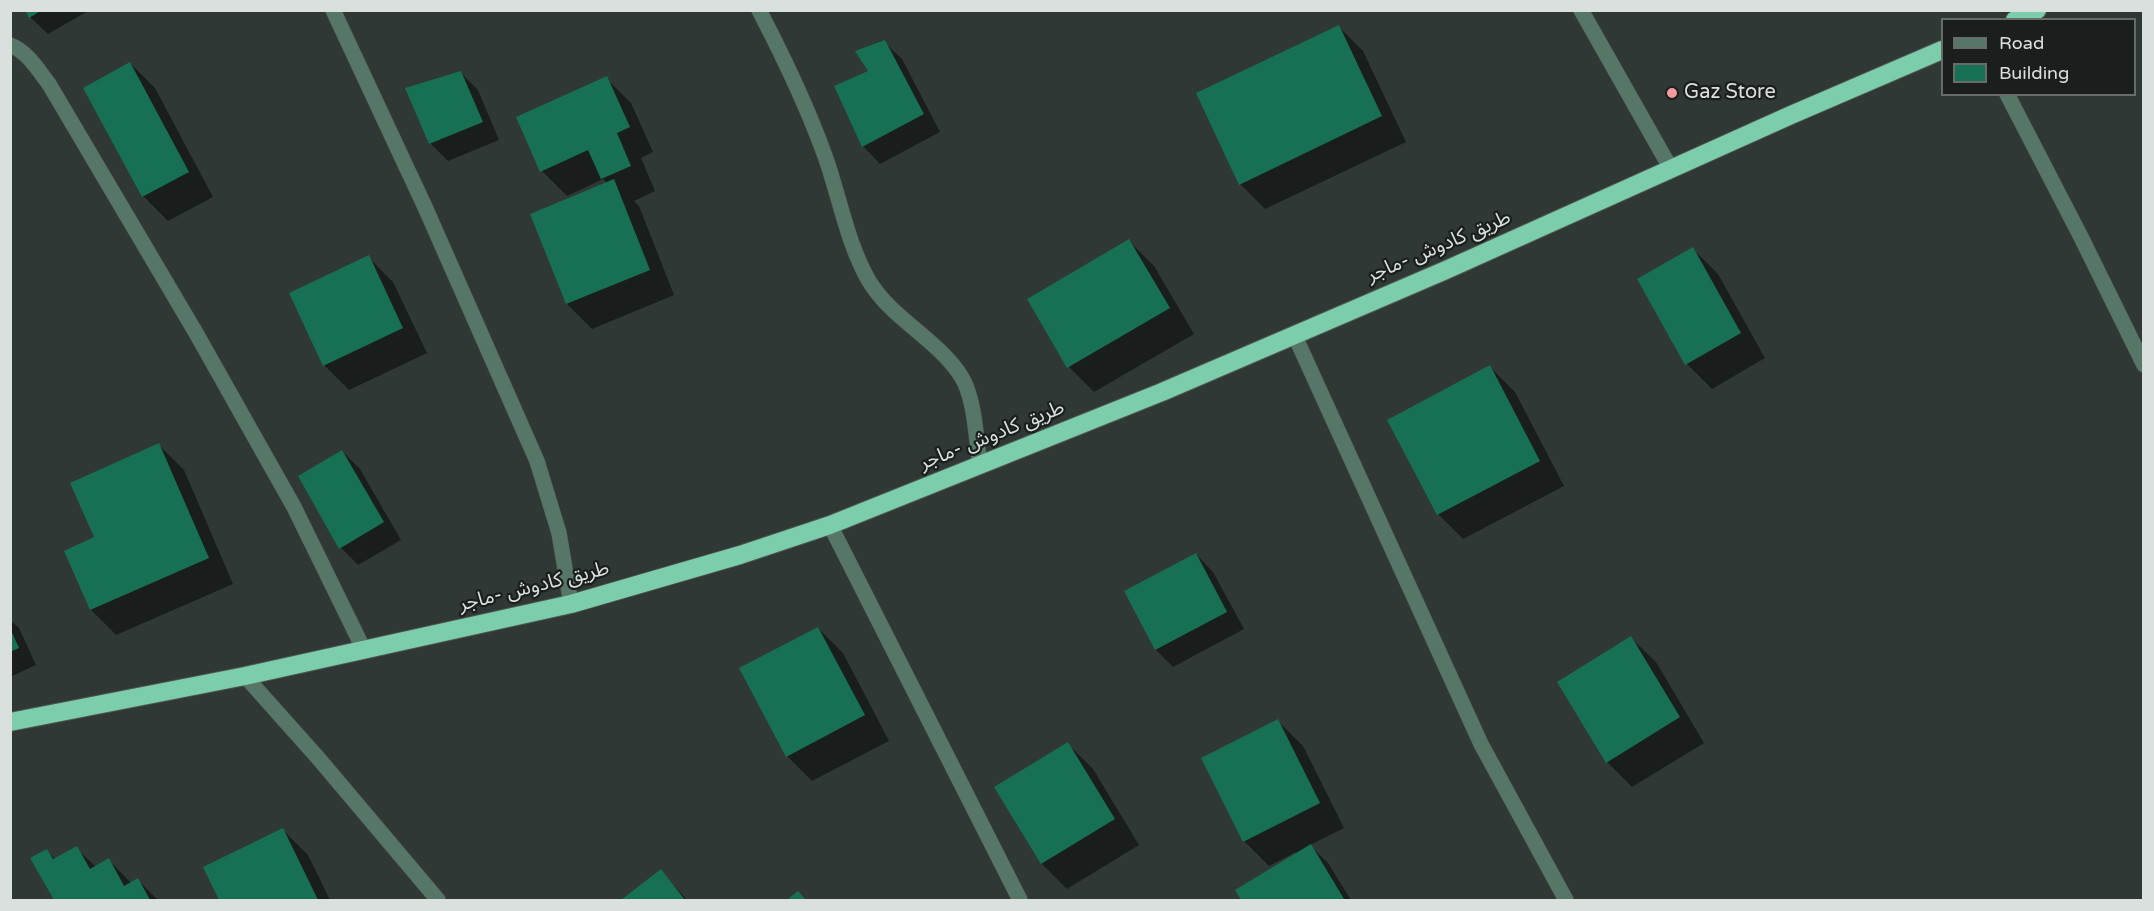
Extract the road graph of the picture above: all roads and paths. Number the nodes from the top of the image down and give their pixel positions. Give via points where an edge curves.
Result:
1 (333, 10) edge
2 (759, 10) edge
3 (1581, 10) edge
4 (2037, 10) edge
5 (2019, 18) edge
6 (10, 45) edge
7 (1941, 50) edge
8 (2008, 96) edge
9 (1671, 169) junction
10 (1294, 334) junction
11 (2144, 365) edge
12 (980, 465) junction
13 (830, 525) junction
14 (572, 604) junction
15 (364, 650) junction
16 (245, 676) junction
17 (10, 722) edge
18 (438, 900) edge
19 (1020, 900) edge
20 (1566, 900) edge

1 - 14 street via 537,461 559,534
2 - 12 street via 825,156 854,248 869,280 893,310 962,377 970,396
3 - 9 street
4 - 5 highway
6 - 15 street via 30,59 49,84 196,333 294,507
7 - 9 highway, طريق كادوش -ماجر
8 - 11 street
9 - 10 highway, طريق كادوش -ماجر
10 - 12 highway, طريق كادوش -ماجر
10 - 20 street via 1481,744
12 - 13 highway, طريق كادوش -ماجر
13 - 14 highway, طريق كادوش -ماجر
13 - 19 street
14 - 15 highway, طريق كادوش -ماجر
15 - 16 highway, طريق كادوش -ماجر
16 - 17 highway, طريق كادوش -ماجر
16 - 18 street

